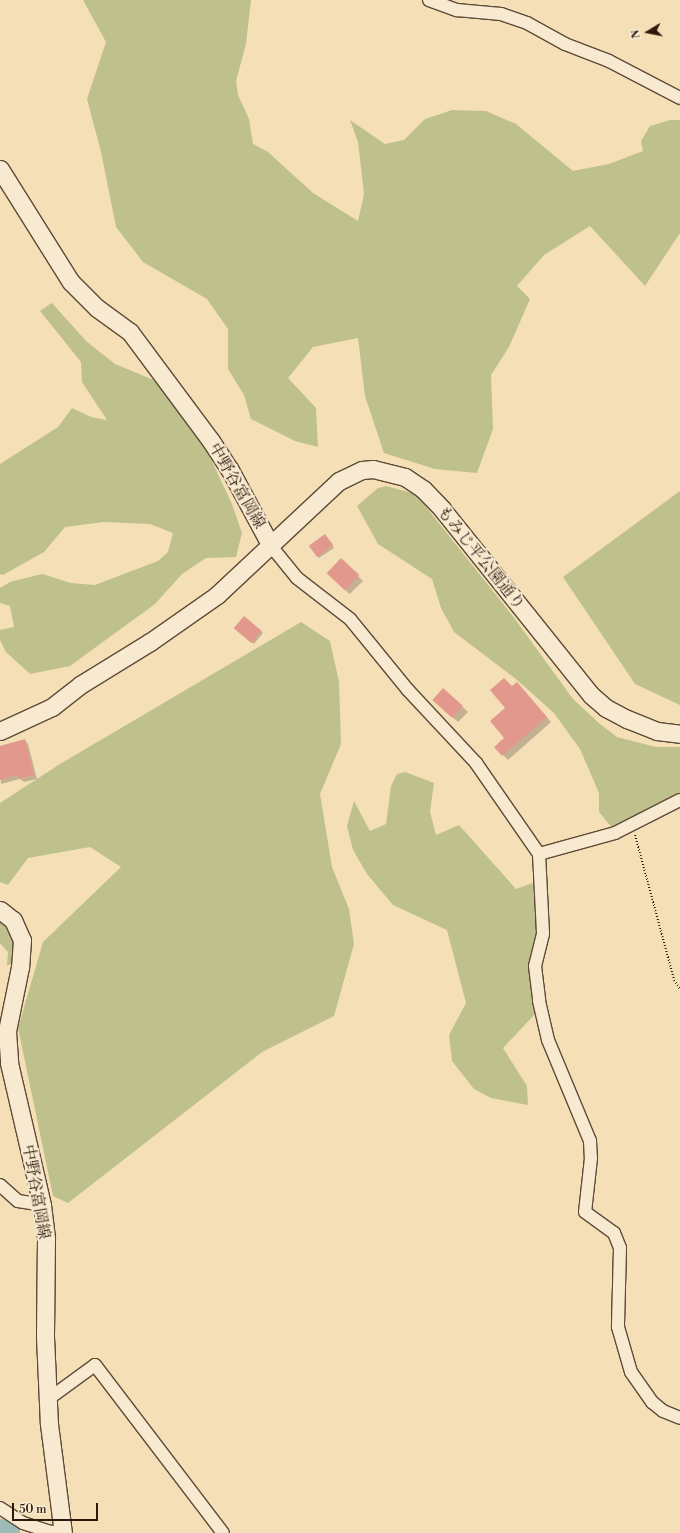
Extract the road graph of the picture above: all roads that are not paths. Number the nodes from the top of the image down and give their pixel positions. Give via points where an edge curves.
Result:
1 (429, 0) edge
2 (680, 98) edge
3 (0, 169) edge
4 (271, 546) junction
5 (0, 731) edge
6 (680, 734) edge
7 (680, 800) edge
8 (539, 854) junction
9 (0, 910) edge
10 (0, 1185) edge
11 (42, 1205) junction
12 (48, 1400) junction
13 (680, 1418) edge
14 (0, 1508) edge
15 (62, 1532) edge
16 (223, 1533) edge

1 - 2 street via 457,10 501,14 527,23 565,44 609,61
3 - 4 main road, 中野谷富岡線 via 71,282 92,304 130,332 211,441 230,470
4 - 5 main road, 中野谷富岡線 via 218,595 150,642 80,685 52,707
4 - 6 main road, もみじ平公園通り via 339,481 374,469 405,477 423,489 469,540 591,696 626,719 657,731
4 - 8 street via 297,578 350,619 403,685 476,763
7 - 8 street via 588,842
8 - 13 street via 543,934 535,966 539,1001 548,1040 590,1141 591,1158 585,1212 614,1233 620,1248 618,1327 631,1372 652,1402 662,1411
9 - 11 main road, 中野谷富岡線 via 12,920 22,940 20,967 7,1031 9,1063
10 - 11 street via 18,1201
11 - 12 main road, 中野谷富岡線 via 46,1239
12 - 15 main road, 中野谷富岡線
12 - 16 street via 95,1365
14 - 15 street via 23,1523 50,1532

